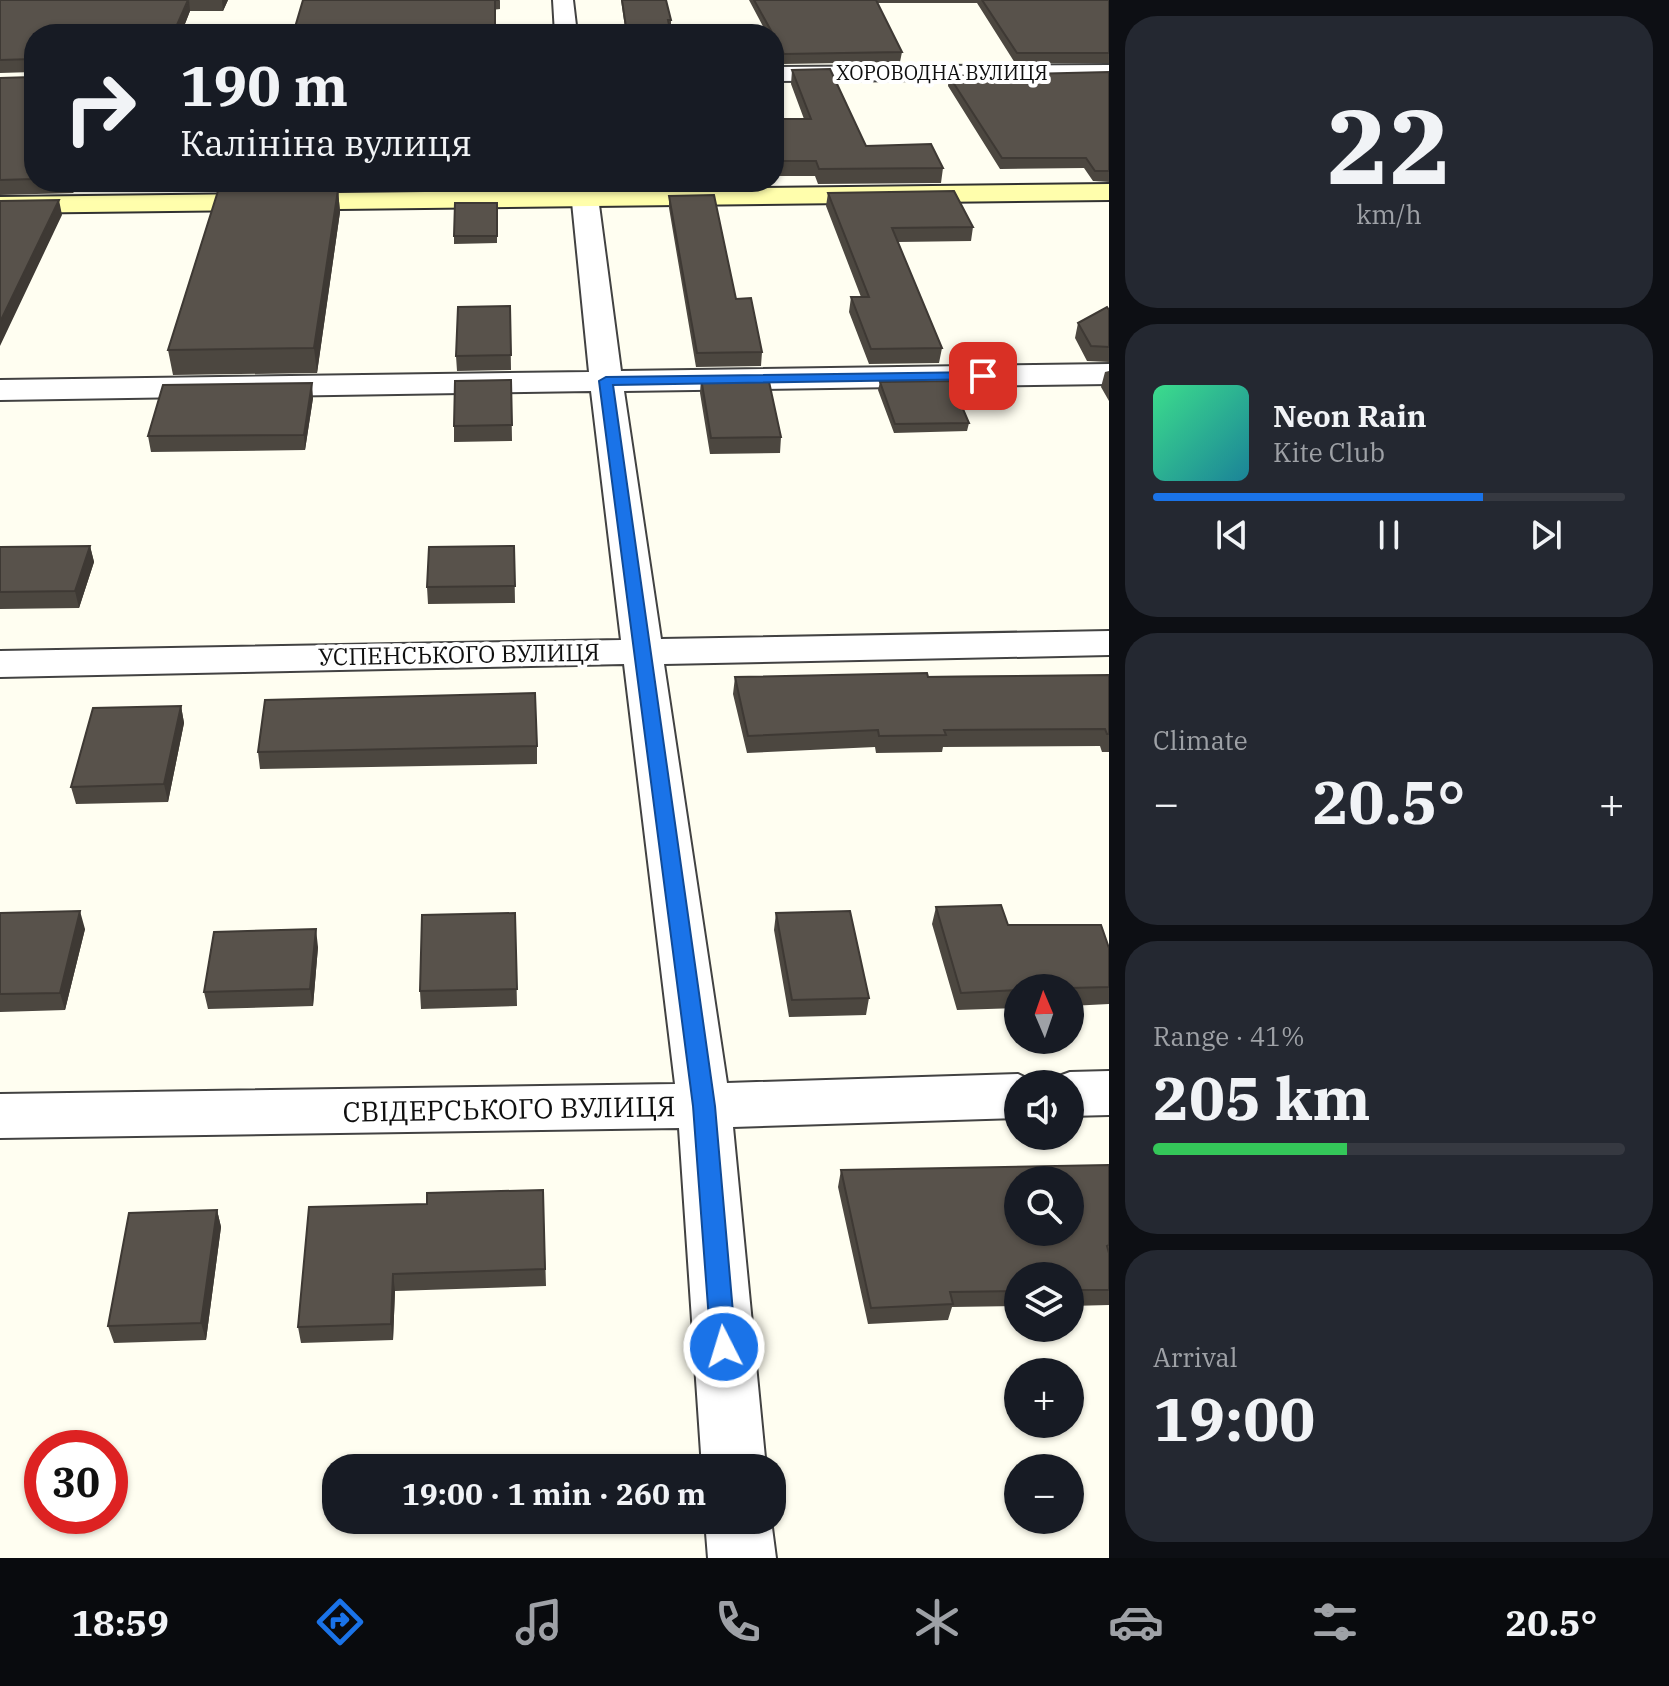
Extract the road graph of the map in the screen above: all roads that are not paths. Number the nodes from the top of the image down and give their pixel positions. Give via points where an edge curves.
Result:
1 (563, 0) edge
2 (565, 24) edge
3 (1109, 72) edge
4 (784, 74) edge
5 (784, 191) edge
6 (506, 192) edge
7 (584, 192) edge
8 (1109, 192) edge
9 (0, 205) edge
10 (1109, 374) edge
11 (606, 381) junction
12 (0, 390) edge
13 (1109, 643) edge
14 (643, 652) junction
15 (0, 664) edge
16 (1109, 1093) edge
17 (1084, 1094) edge
18 (1004, 1096) edge
19 (704, 1106) junction
20 (0, 1116) edge
21 (733, 1454) edge
22 (739, 1534) edge
23 (742, 1558) edge

1 - 2 street
3 - 4 street, ХОРОВОДНА ВУЛИЦЯ
5 - 8 street
6 - 9 street
7 - 11 street
10 - 11 street
11 - 12 street
11 - 14 street
13 - 14 street, УСПЕНСЬКОГО ВУЛИЦЯ
14 - 15 street, УСПЕНСЬКОГО ВУЛИЦЯ
14 - 19 street
16 - 17 street
18 - 19 street, СВІДЕРСЬКОГО ВУЛИЦЯ
19 - 20 street, СВІДЕРСЬКОГО ВУЛИЦЯ
19 - 21 street
22 - 23 street

